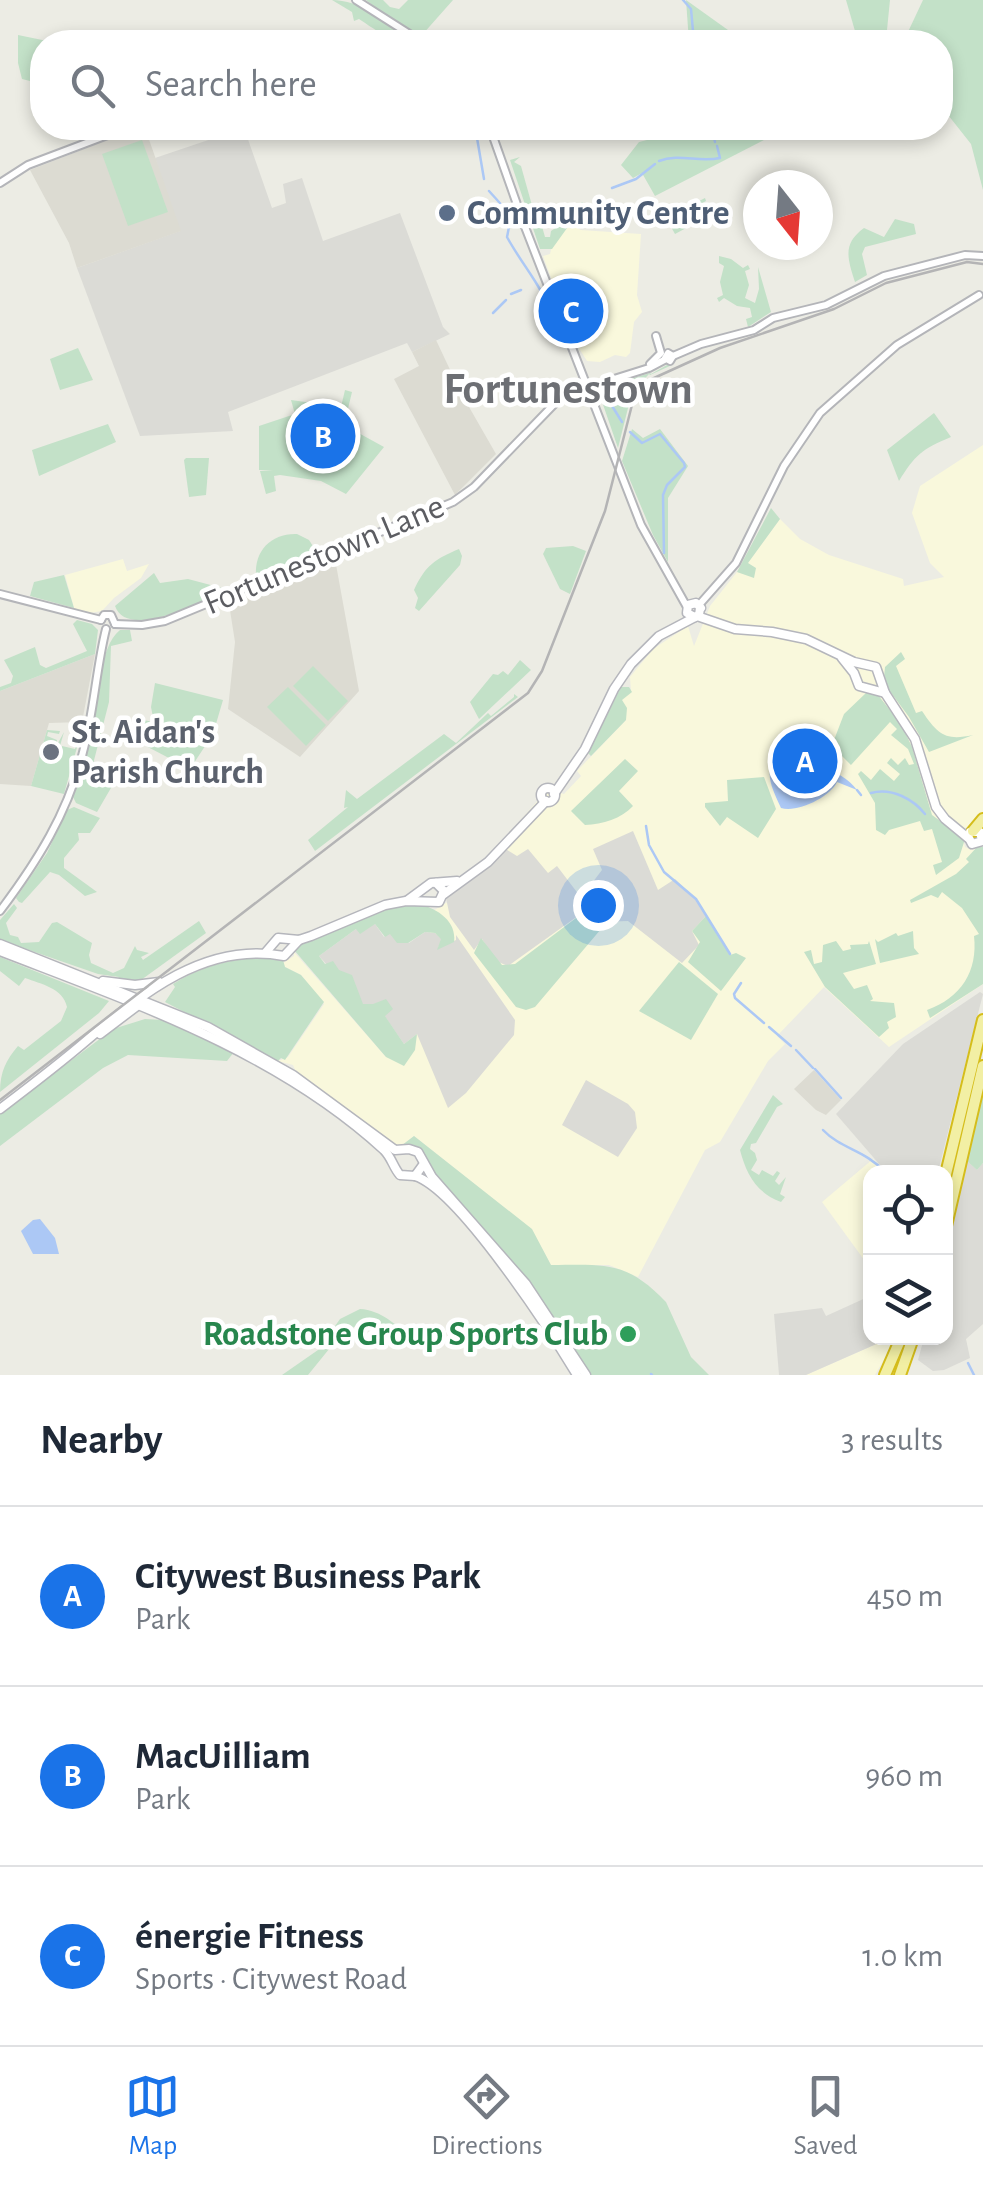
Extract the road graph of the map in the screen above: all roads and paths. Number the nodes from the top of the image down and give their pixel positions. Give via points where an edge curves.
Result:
1 (356, 0) edge
2 (404, 30) edge
3 (94, 140) edge
4 (494, 140) edge
5 (0, 183) edge
6 (983, 256) edge
7 (981, 293) edge
8 (656, 336) dead end
9 (622, 376) junction
10 (586, 385) junction
11 (0, 594) edge
12 (694, 609) junction
13 (101, 620) junction
14 (115, 624) junction
15 (106, 629) junction
16 (839, 655) junction
17 (862, 664) junction
18 (854, 673) junction
19 (879, 678) junction
20 (870, 688) junction
21 (886, 693) junction
22 (983, 819) edge
23 (977, 835) edge
24 (461, 880) junction
25 (436, 883) junction
26 (423, 891) junction
27 (444, 894) junction
28 (406, 901) junction
29 (429, 903) junction
30 (0, 911) edge
31 (290, 944) junction
32 (0, 948) edge
33 (271, 949) junction
34 (94, 980) junction
35 (163, 983) junction
36 (138, 1002) junction
37 (163, 1011) junction
38 (118, 1020) junction
39 (983, 1020) edge
40 (87, 1040) junction
41 (983, 1066) edge
42 (0, 1109) edge
43 (400, 1152) junction
44 (948, 1165) edge
45 (394, 1166) junction
46 (422, 1166) junction
47 (414, 1176) junction
48 (953, 1196) edge
49 (898, 1345) edge
50 (913, 1345) edge
51 (577, 1375) edge
52 (586, 1375) edge
53 (885, 1375) edge
54 (903, 1375) edge

1 - 2 street
3 - 5 street
4 - 10 street
6 - 9 street, Fortunestown Lane via 884,276 826,306 772,318
7 - 12 street via 894,348 816,418 780,472 741,555
8 - 9 street via 659,357
9 - 10 street, Fortunestown Lane
10 - 12 street via 640,525
10 - 14 street, Fortunestown Lane via 556,400 453,502 165,621
11 - 13 street, Fortunestown Lane
12 - 16 main road via 735,630 806,639
12 - 24 main road via 643,650 614,689 586,749 496,853
13 - 14 street, Fortunestown Lane via 110,615
13 - 15 street
14 - 15 street
15 - 30 street via 68,802
16 - 17 main road
16 - 18 main road
17 - 18 main road
17 - 19 main road via 876,667
18 - 20 main road via 857,684
19 - 20 main road
19 - 21 main road
20 - 21 main road
21 - 23 main road via 915,739 936,807 959,829
22 - 23 highway
24 - 25 main road
24 - 27 main road
25 - 26 main road
25 - 27 main road
26 - 28 main road
26 - 29 main road
27 - 29 main road
28 - 29 main road
28 - 31 main road
31 - 33 main road via 281,938
31 - 33 main road via 284,956
32 - 34 main road
32 - 36 main road
33 - 35 main road via 216,958
34 - 35 main road
34 - 36 main road
35 - 36 main road
35 - 37 main road
36 - 37 main road
36 - 38 main road
36 - 40 main road
37 - 38 main road
37 - 43 main road via 278,1065
37 - 45 main road via 297,1085 385,1151
38 - 40 main road
39 - 44 highway
40 - 42 main road
41 - 48 highway
43 - 45 main road
43 - 46 main road via 418,1152
45 - 47 main road via 400,1175
46 - 47 main road
46 - 52 main road via 526,1284
47 - 51 main road via 433,1187 496,1256
49 - 53 highway
50 - 54 highway

